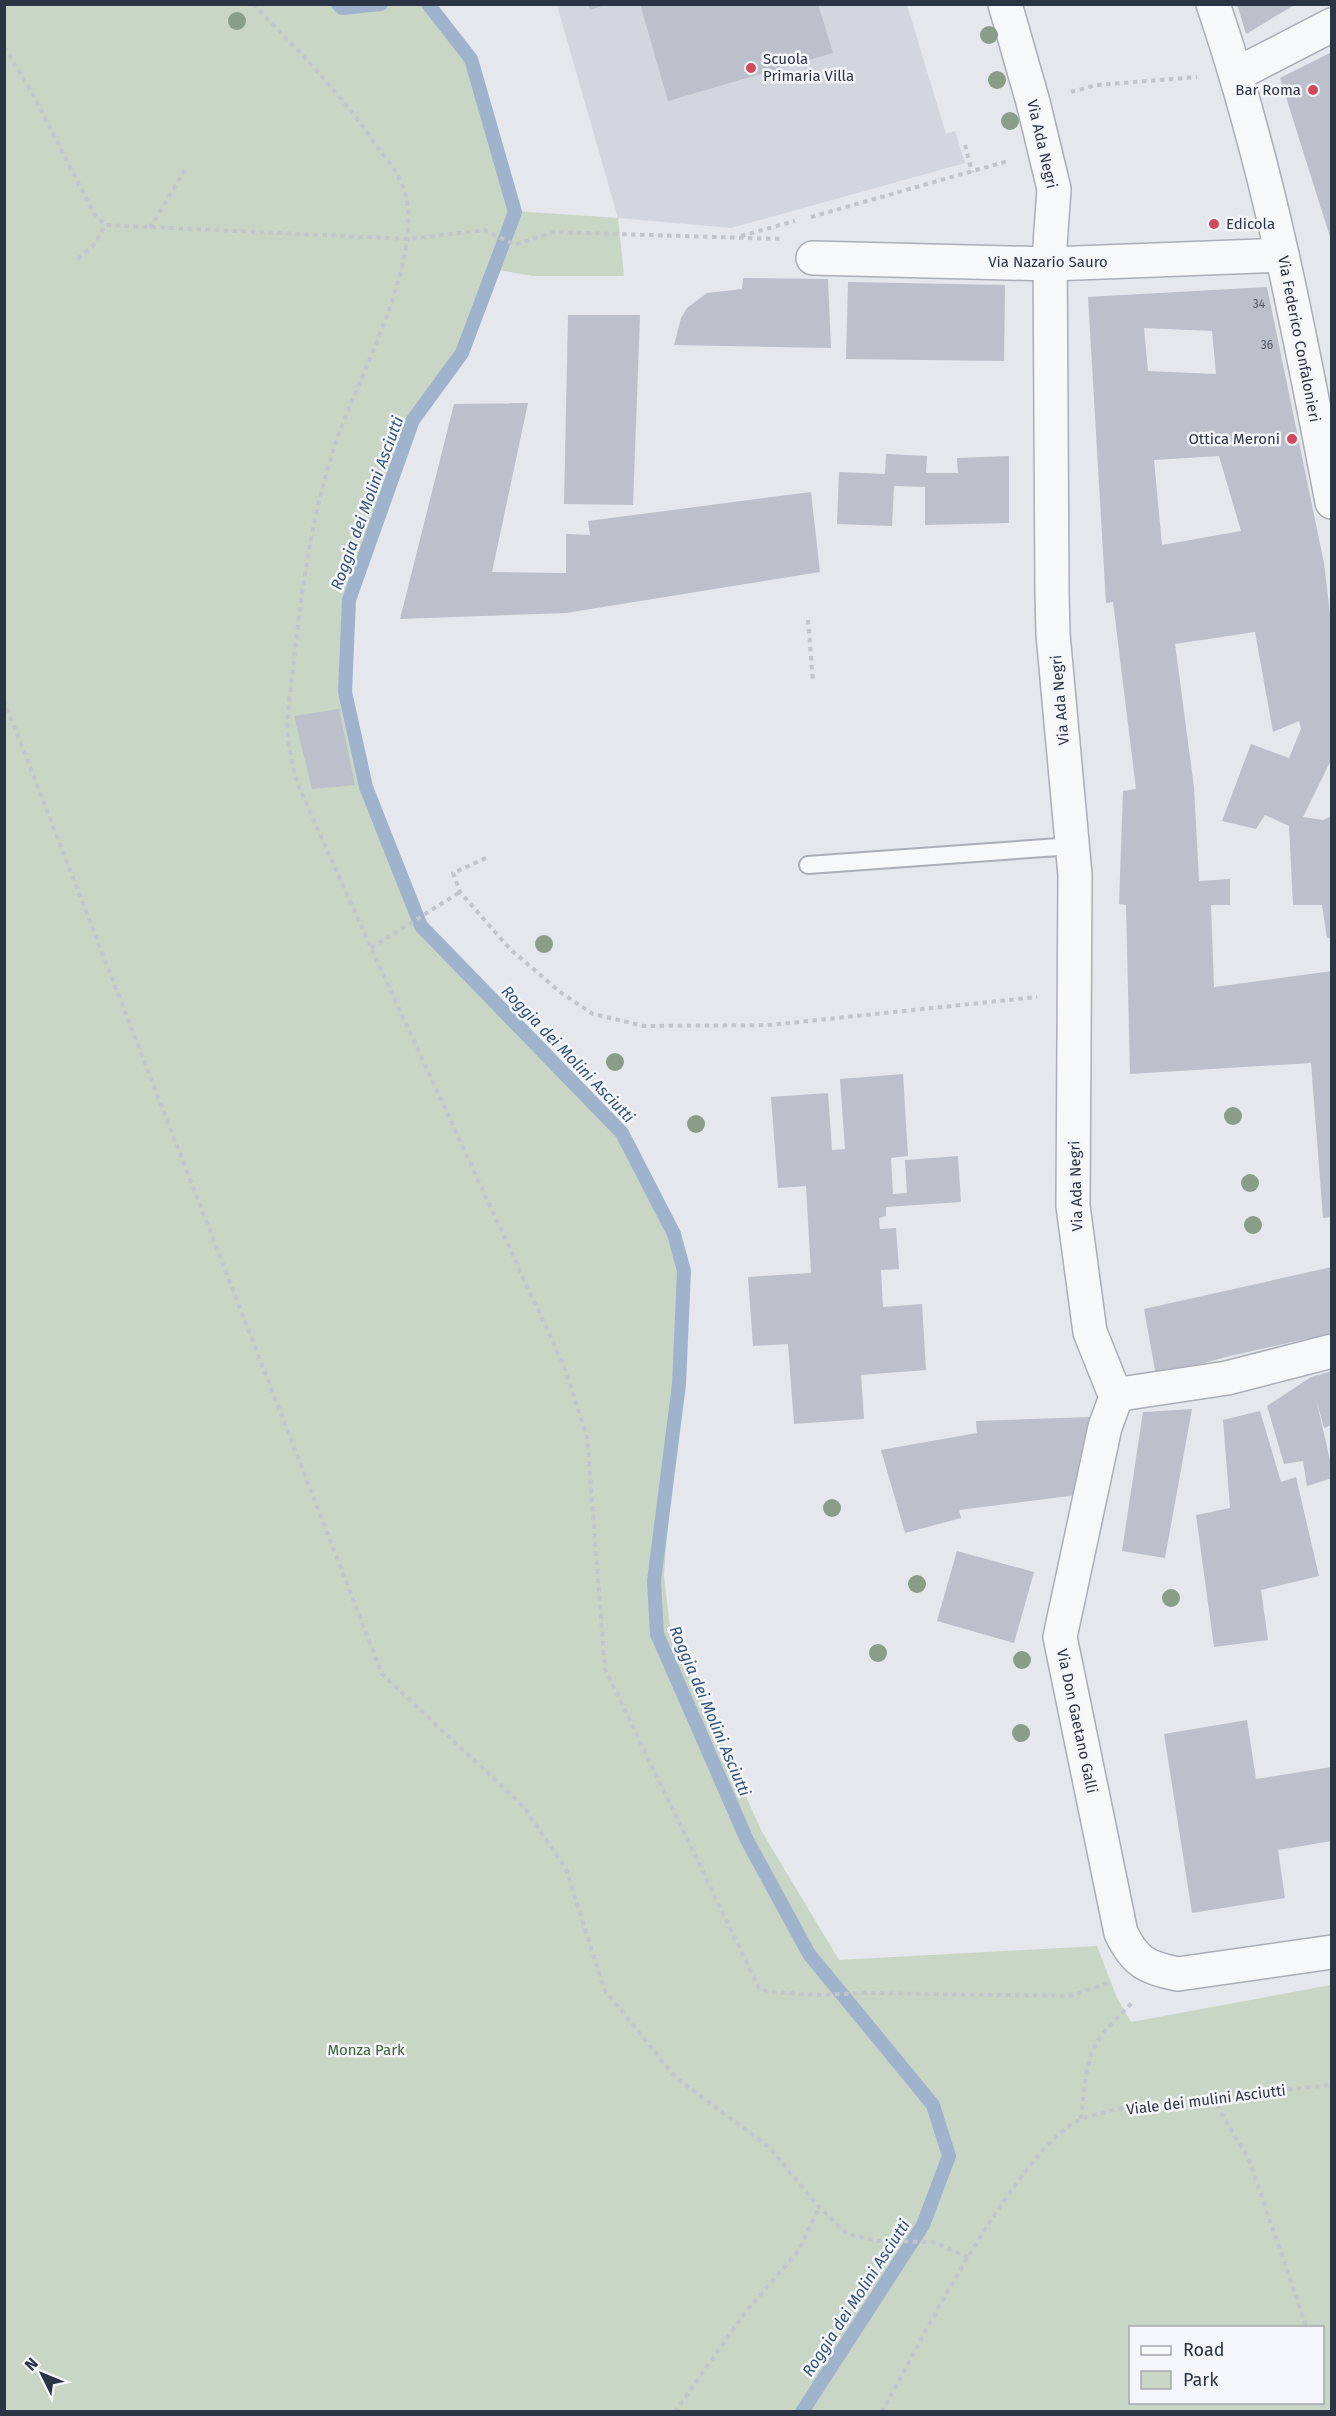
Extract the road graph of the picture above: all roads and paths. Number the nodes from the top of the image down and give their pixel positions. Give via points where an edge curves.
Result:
1 (253, 4) edge
2 (1005, 4) edge
3 (1213, 4) edge
4 (1332, 25) edge
5 (4, 47) edge
6 (1237, 74) junction
7 (1069, 93) dead end
8 (965, 145) dead end
9 (1045, 149) junction
10 (186, 168) dead end
11 (972, 172) junction
12 (875, 200) dead end
13 (105, 225) junction
14 (150, 228) junction
15 (735, 238) dead end
16 (408, 239) junction
17 (1282, 255) junction
18 (813, 258) dead end
19 (78, 259) dead end
20 (1051, 264) junction
21 (1332, 502) edge
22 (808, 620) dead end
23 (813, 681) dead end
24 (4, 700) edge
25 (1073, 846) junction
26 (486, 858) dead end
27 (808, 865) dead end
28 (460, 892) junction
29 (371, 948) junction
30 (1073, 994) junction
31 (1332, 1351) edge
32 (1116, 1396) junction
33 (1332, 1952) edge
34 (1116, 1981) dead end
35 (1129, 1993) dead end
36 (1332, 2085) edge
37 (1212, 2097) junction
38 (1081, 2119) junction
39 (819, 2207) junction
40 (969, 2257) junction
41 (1306, 2326) edge
42 (675, 2412) edge
43 (882, 2412) edge

1 - 16 path via 361,122 401,182 408,210
2 - 9 street, Via Ada Negri
3 - 6 street, Via Federico Confalonieri
4 - 6 street
5 - 13 path via 94,214
6 - 7 path via 1097,85
6 - 17 street, Via Federico Confalonieri
8 - 11 path
9 - 11 path
9 - 20 street, Via Ada Negri via 1054,189
10 - 14 path
11 - 12 path
13 - 14 path
13 - 19 path via 95,244
14 - 16 path
15 - 16 path via 554,232 515,245 485,230
16 - 29 path via 394,294 335,445 320,503 301,602 289,711 288,736 298,785
17 - 20 street, Via Nazario Sauro
17 - 21 street, Via Federico Confalonieri
18 - 20 street, Via Nazario Sauro
20 - 25 street, Via Ada Negri via 1053,634
22 - 23 path
24 - 39 path via 382,1674 524,1807 566,1869 604,1989 676,2078 769,2147
25 - 27 lane
25 - 30 street, Via Ada Negri
26 - 28 path via 453,873
28 - 29 path
28 - 30 path via 510,948 560,992 593,1014 644,1026 770,1025
29 - 34 path via 563,1364 587,1436 605,1669 759,1988 820,1995 1070,1996
30 - 32 street, Via Ada Negri via 1073,1206 1090,1332
31 - 32 street via 1227,1378
32 - 33 street, Via Don Gaetano Galli via 1105,1427 1060,1637 1121,1933 1140,1961 1156,1970 1178,1974
35 - 38 path via 1137,1999 1108,2027 1093,2049
36 - 37 path, Viale dei mulini Asciutti
37 - 38 path, Viale dei mulini Asciutti
37 - 41 path via 1249,2160
38 - 40 path via 1047,2144 1013,2186
39 - 40 path via 846,2234 877,2241 932,2242
39 - 42 path via 799,2250 744,2313
40 - 43 path

